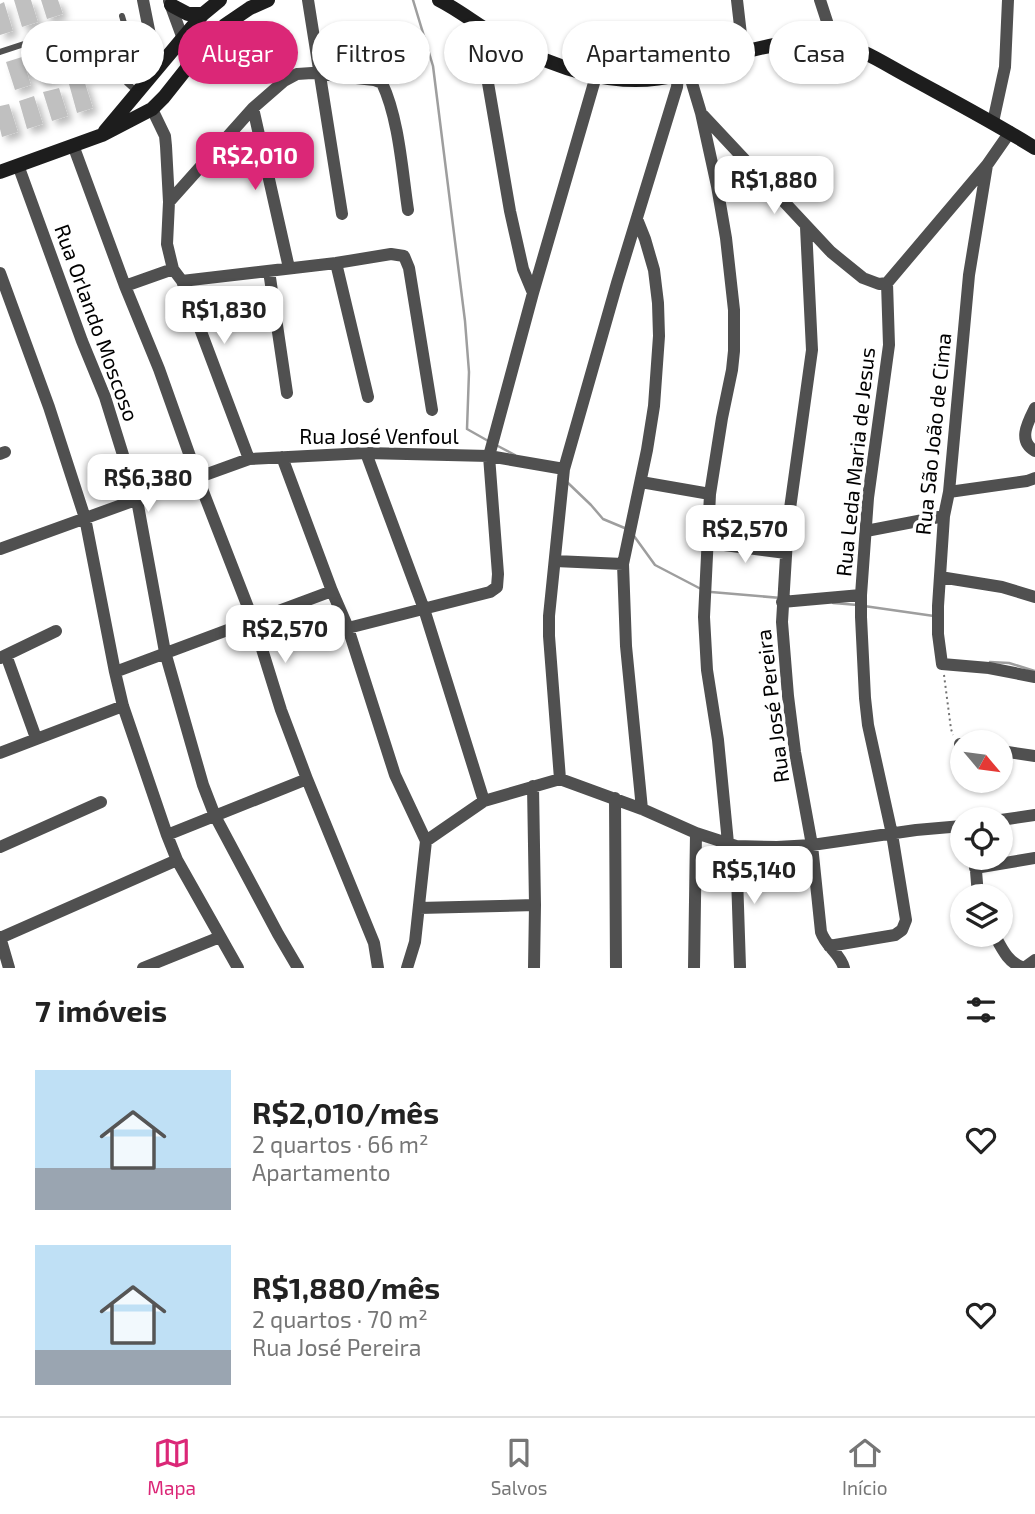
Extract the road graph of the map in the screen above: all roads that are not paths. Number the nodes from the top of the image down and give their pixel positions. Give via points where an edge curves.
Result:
1 (143, 0) edge
2 (220, 0) edge
3 (268, 0) edge
4 (308, 0) edge
5 (439, 0) edge
6 (464, 0) edge
7 (737, 0) edge
8 (820, 0) edge
9 (1009, 0) edge
10 (169, 3) edge
11 (203, 14) junction
12 (122, 16) dead end
13 (471, 19) junction
14 (123, 21) edge
15 (147, 21) edge
16 (197, 21) edge
17 (231, 21) edge
18 (739, 21) edge
19 (827, 21) edge
20 (178, 26) edge
21 (312, 27) edge
22 (21, 45) edge
23 (178, 45) edge
24 (0, 52) edge
25 (869, 55) edge
26 (164, 61) edge
27 (562, 65) edge
28 (312, 73) edge
29 (178, 79) edge
30 (129, 84) edge
31 (144, 84) edge
32 (321, 84) edge
33 (382, 84) edge
34 (594, 84) edge
35 (679, 84) edge
36 (692, 84) edge
37 (136, 93) junction
38 (253, 108) junction
39 (152, 109) junction
40 (701, 113) junction
41 (993, 122) junction
42 (1010, 132) junction
43 (102, 135) junction
44 (73, 145) junction
45 (1035, 148) edge
46 (18, 165) junction
47 (987, 165) junction
48 (0, 172) edge
49 (169, 202) junction
50 (408, 210) dead end
51 (342, 214) dead end
52 (637, 219) junction
53 (806, 227) junction
54 (336, 263) junction
55 (173, 268) junction
56 (289, 268) junction
57 (269, 271) junction
58 (0, 273) edge
59 (182, 281) junction
60 (887, 283) junction
61 (125, 286) junction
62 (533, 293) junction
63 (286, 393) dead end
64 (368, 397) dead end
65 (1035, 408) edge
66 (432, 410) dead end
67 (1032, 449) edge
68 (366, 453) junction
69 (489, 456) junction
70 (282, 457) junction
71 (249, 458) junction
72 (564, 469) junction
73 (197, 476) junction
74 (1035, 478) edge
75 (641, 482) junction
76 (949, 492) junction
77 (710, 494) junction
78 (137, 500) junction
79 (944, 516) junction
80 (85, 518) junction
81 (866, 531) junction
82 (709, 543) junction
83 (0, 549) edge
84 (786, 553) junction
85 (555, 561) junction
86 (623, 564) junction
87 (940, 577) junction
88 (332, 591) junction
89 (861, 595) junction
90 (1035, 597) edge
91 (782, 601) junction
92 (424, 609) junction
93 (254, 620) junction
94 (348, 628) junction
95 (56, 631) dead end
96 (165, 652) junction
97 (3, 657) edge
98 (115, 671) junction
99 (1035, 677) edge
100 (123, 706) junction
101 (36, 738) junction
102 (1013, 752) edge
103 (0, 753) edge
104 (1035, 755) edge
105 (307, 779) junction
106 (560, 779) junction
107 (533, 786) junction
108 (615, 798) junction
109 (484, 800) junction
110 (101, 802) dead end
111 (642, 808) junction
112 (1035, 815) edge
113 (215, 816) junction
114 (1013, 818) edge
115 (950, 827) edge
116 (696, 833) junction
117 (892, 834) junction
118 (167, 835) junction
119 (426, 841) junction
120 (732, 844) junction
121 (812, 845) junction
122 (0, 847) edge
123 (1035, 858) edge
124 (177, 860) junction
125 (1013, 860) edge
126 (535, 905) junction
127 (419, 908) junction
128 (0, 937) edge
129 (220, 937) junction
130 (829, 946) junction
131 (1001, 947) edge
132 (1035, 960) edge
133 (740, 967) edge
134 (9, 968) edge
135 (143, 968) edge
136 (238, 968) edge
137 (298, 968) edge
138 (378, 968) edge
139 (407, 968) edge
140 (534, 968) edge
141 (616, 968) edge
142 (694, 968) edge
143 (844, 968) edge

1 - 15 street
2 - 11 main road
3 - 17 main road
4 - 21 street
5 - 13 main road
6 - 13 main road
7 - 18 street
8 - 19 street
9 - 41 street via 1005,67
10 - 11 main road via 188,14
10 - 20 street
11 - 16 main road
12 - 14 lane
13 - 27 main road via 503,40
13 - 62 street via 482,48 523,269
22 - 24 lane
23 - 26 main road
25 - 41 main road
28 - 38 street via 284,81
29 - 39 main road
30 - 37 lane
31 - 37 main road
32 - 51 street
33 - 50 street
34 - 62 street
35 - 52 street
36 - 40 street
37 - 39 main road via 140,108
37 - 43 main road
38 - 49 street
38 - 56 street
39 - 43 main road
39 - 49 street via 165,136
40 - 53 street
40 - 77 street via 726,238 734,317 732,370
41 - 42 main road
42 - 45 main road
42 - 47 street, Rua São João de Cima
43 - 44 main road
44 - 46 main road
44 - 61 street
46 - 48 main road
46 - 78 street, Rua Orlando Moscoso via 105,397
47 - 60 street
47 - 76 street, Rua São João de Cima via 969,275
49 - 55 street via 167,244
52 - 72 street
52 - 75 street via 654,270 659,336 654,406
53 - 60 street via 857,275
53 - 84 street, Rua José Pereira via 813,350
54 - 56 street
54 - 64 street
54 - 66 street via 404,256
55 - 59 street
55 - 61 street
56 - 57 street
57 - 59 street
57 - 63 street
58 - 80 street
59 - 71 street
60 - 81 street, Rua Leda Maria de Jesus via 889,345
61 - 73 street
62 - 69 street
65 - 67 street via 1025,440
68 - 69 street, Rua José Venfoul
68 - 70 street, Rua José Venfoul
68 - 92 street
69 - 72 street, Rua José Venfoul
69 - 92 street via 497,587
70 - 71 street, Rua José Venfoul
70 - 88 street
71 - 73 street, Rua José Venfoul
72 - 85 street
73 - 78 street, Rua José Venfoul
73 - 93 street
74 - 76 street
75 - 77 street
75 - 86 street
76 - 79 street, Rua São João de Cima
77 - 82 street
78 - 80 street, Rua José Venfoul
78 - 96 street, Rua Orlando Moscoso
79 - 81 street
79 - 87 street, Rua São João de Cima
80 - 83 street, Rua José Venfoul
80 - 98 street
81 - 89 street, Rua Leda Maria de Jesus
82 - 84 street
82 - 120 street via 704,617 707,670
84 - 91 street, Rua José Pereira
85 - 86 street
85 - 106 street via 549,636
86 - 111 street
87 - 90 street
87 - 99 street, Rua São João de Cima via 942,664
88 - 93 street
88 - 94 street
89 - 91 street
89 - 117 street, Rua Leda Maria de Jesus via 864,698
91 - 121 street, Rua José Pereira via 788,696
92 - 94 street
92 - 109 street
93 - 96 street
93 - 105 street
94 - 119 street via 395,775
95 - 97 street
96 - 98 street
96 - 113 street, Rua Orlando Moscoso
97 - 101 street
98 - 100 street
100 - 101 street
100 - 118 street
101 - 103 street
102 - 104 street
105 - 113 street
105 - 138 street via 374,943
106 - 107 street
106 - 108 street
107 - 109 street
107 - 126 street
108 - 111 street
108 - 141 street
109 - 119 street
110 - 122 street
111 - 116 street
112 - 114 street
113 - 118 street
113 - 137 street, Rua Orlando Moscoso
115 - 117 street
116 - 120 street
116 - 142 street
117 - 121 street
117 - 130 street, Rua Leda Maria de Jesus via 905,926 895,935
118 - 124 street
119 - 127 street
120 - 121 street
120 - 133 street
121 - 130 street, Rua José Pereira via 821,932
123 - 125 street
124 - 128 street
124 - 129 street
126 - 127 street
126 - 140 street
127 - 139 street
128 - 134 street
129 - 135 street
129 - 136 street
130 - 143 street, Rua José Pereira
131 - 132 street via 1016,965 1024,968

